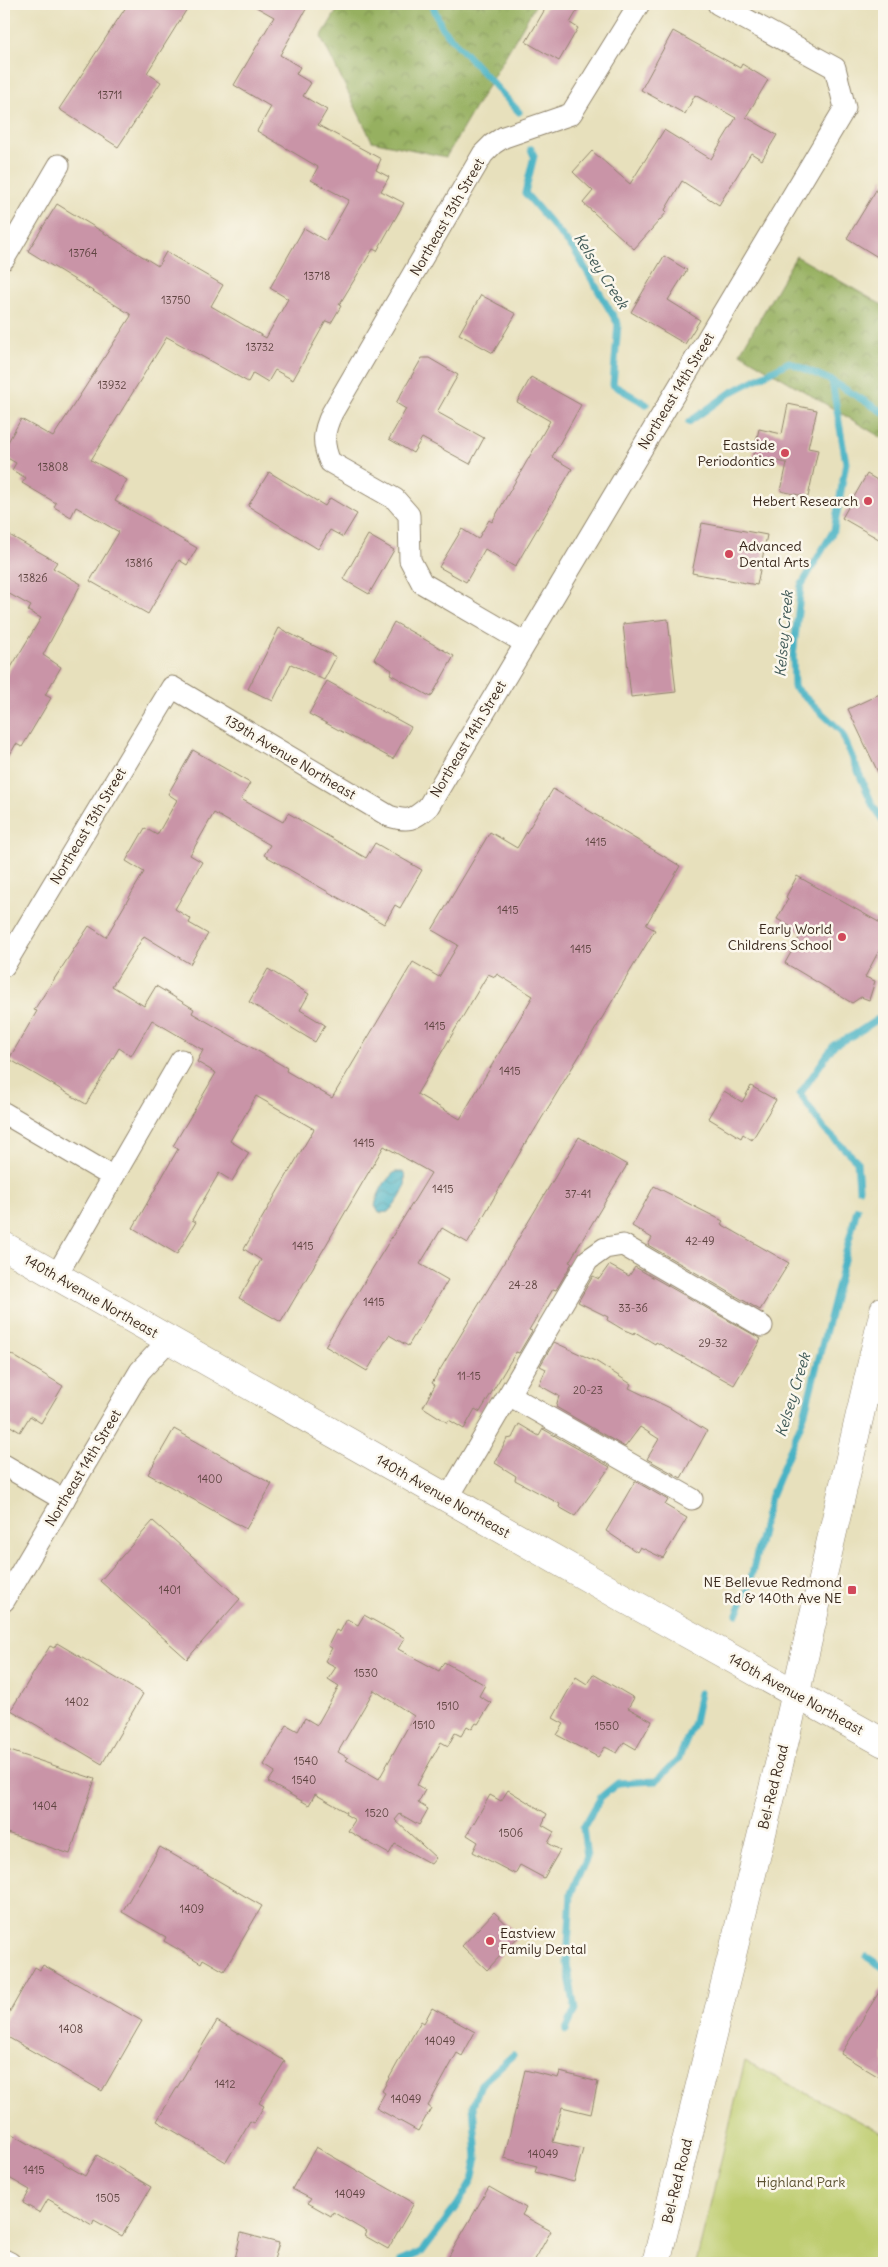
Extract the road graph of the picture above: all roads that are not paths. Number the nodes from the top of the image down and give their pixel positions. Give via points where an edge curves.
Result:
1 (639, 4) edge
2 (718, 4) edge
3 (59, 165) dead end
4 (4, 259) edge
5 (525, 642) junction
6 (172, 687) joint
7 (411, 820) joint
8 (4, 966) edge
9 (181, 1060) dead end
10 (4, 1113) edge
11 (113, 1177) junction
12 (4, 1246) edge
13 (56, 1276) junction
14 (884, 1310) edge
15 (762, 1326) dead end
16 (169, 1340) junction
17 (509, 1394) junction
18 (4, 1465) edge
19 (448, 1498) junction
20 (692, 1499) dead end
21 (64, 1500) junction
22 (4, 1601) edge
23 (796, 1694) junction
24 (884, 1743) edge
25 (4, 2260) edge
26 (10, 2263) edge
27 (656, 2263) edge

1 - 5 street, Northeast 13th Street via 571,114 504,137 483,154 325,429 330,462 405,508 411,524 410,560 422,582
2 - 5 street, Northeast 14th Street via 835,68 845,108
3 - 4 street
5 - 7 street, Northeast 14th Street via 428,807
6 - 7 street, 139th Avenue Northeast via 388,816
6 - 8 street, Northeast 13th Street
9 - 11 street
10 - 11 street
11 - 13 street
12 - 13 main road, 140th Avenue Northeast
13 - 16 main road, 140th Avenue Northeast
14 - 23 main road, Bel-Red Road
15 - 17 street via 623,1246 605,1248 588,1260
16 - 19 main road, 140th Avenue Northeast
16 - 21 street, Northeast 14th Street via 140,1371
17 - 19 street
17 - 20 street
18 - 21 street
19 - 23 main road, 140th Avenue Northeast
21 - 22 street, Northeast 14th Street
23 - 24 main road, 140th Avenue Northeast
23 - 27 main road, Bel-Red Road
25 - 26 street

